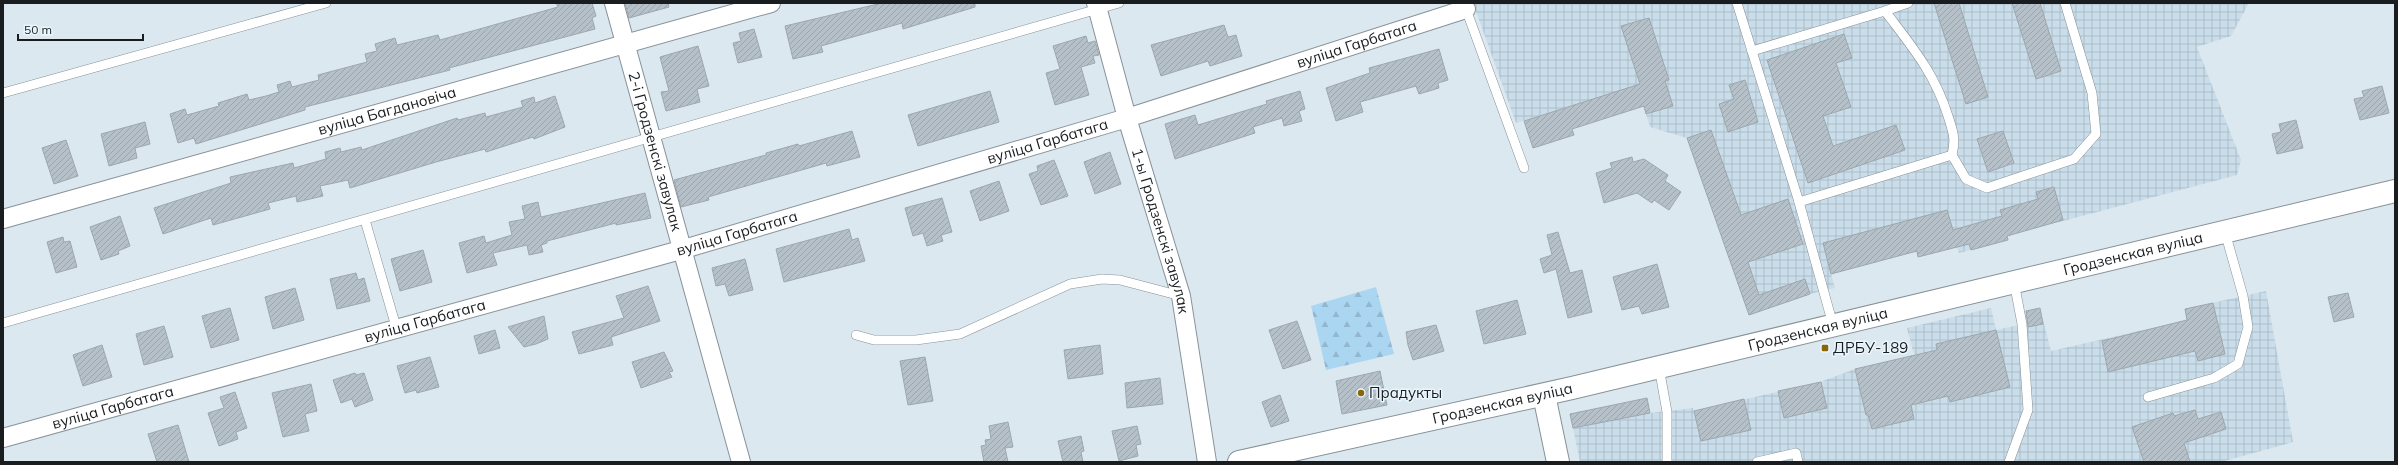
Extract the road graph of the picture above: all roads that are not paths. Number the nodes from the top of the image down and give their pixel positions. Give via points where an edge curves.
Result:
1 (326, 3) edge
2 (614, 3) edge
3 (771, 3) edge
4 (1119, 3) edge
5 (1737, 3) edge
6 (1908, 3) edge
7 (2064, 3) edge
8 (1097, 6) edge
9 (1466, 9) joint
10 (1885, 11) junction
11 (626, 42) junction
12 (1752, 51) junction
13 (3, 93) edge
14 (1127, 118) junction
15 (651, 136) junction
16 (1952, 155) junction
17 (1524, 168) dead end
18 (2395, 191) edge
19 (1799, 202) junction
20 (3, 219) edge
21 (365, 220) junction
22 (2225, 232) junction
23 (684, 249) junction
24 (2014, 282) junction
25 (1181, 296) junction
26 (3, 323) edge
27 (1833, 325) junction
28 (396, 330) junction
29 (856, 336) dead end
30 (1659, 367) junction
31 (1544, 395) junction
32 (2148, 397) dead end
33 (3, 438) edge
34 (741, 462) edge
35 (1207, 462) edge
36 (1239, 462) edge
37 (1558, 462) edge
38 (1666, 462) edge
39 (1757, 462) edge
40 (1798, 462) edge
41 (2009, 462) edge

1 - 13 lane
2 - 11 street, 2-і Гродзенскі завулак
3 - 11 street, вуліца Багдановіча
4 - 8 lane
5 - 12 lane
6 - 10 lane
7 - 16 lane via 2092,93 2096,134 2074,159 1987,188 1966,179
8 - 14 street, 1-ы Гродзенскі завулак
8 - 15 lane
9 - 14 street, вуліца Гарбатага
9 - 17 lane
10 - 12 lane
10 - 16 lane via 1922,60 1939,90 1956,141
11 - 15 street, 2-і Гродзенскі завулак
11 - 20 street, вуліца Багдановіча
12 - 19 lane
14 - 23 street, вуліца Гарбатага
14 - 25 street, 1-ы Гродзенскі завулак
15 - 21 lane
15 - 23 street, 2-і Гродзенскі завулак
16 - 19 lane
18 - 22 street, Гродзенская вуліца
19 - 27 lane
21 - 26 lane
21 - 28 lane
22 - 24 street, Гродзенская вуліца
22 - 32 lane via 2243,296 2248,327 2238,364 2214,378
23 - 28 street, вуліца Гарбатага
23 - 34 street, 2-і Гродзенскі завулак
24 - 27 street, Гродзенская вуліца
24 - 41 lane via 2022,324 2028,410
25 - 29 lane via 1120,280 1102,279 1070,284 960,334 916,340 874,340
25 - 35 street, 1-ы Гродзенскі завулак
27 - 30 street, Гродзенская вуліца
28 - 33 street, вуліца Гарбатага
30 - 31 street, Гродзенская вуліца
30 - 38 lane via 1666,412
31 - 36 street, Гродзенская вуліца
31 - 37 street
39 - 40 lane via 1796,453

